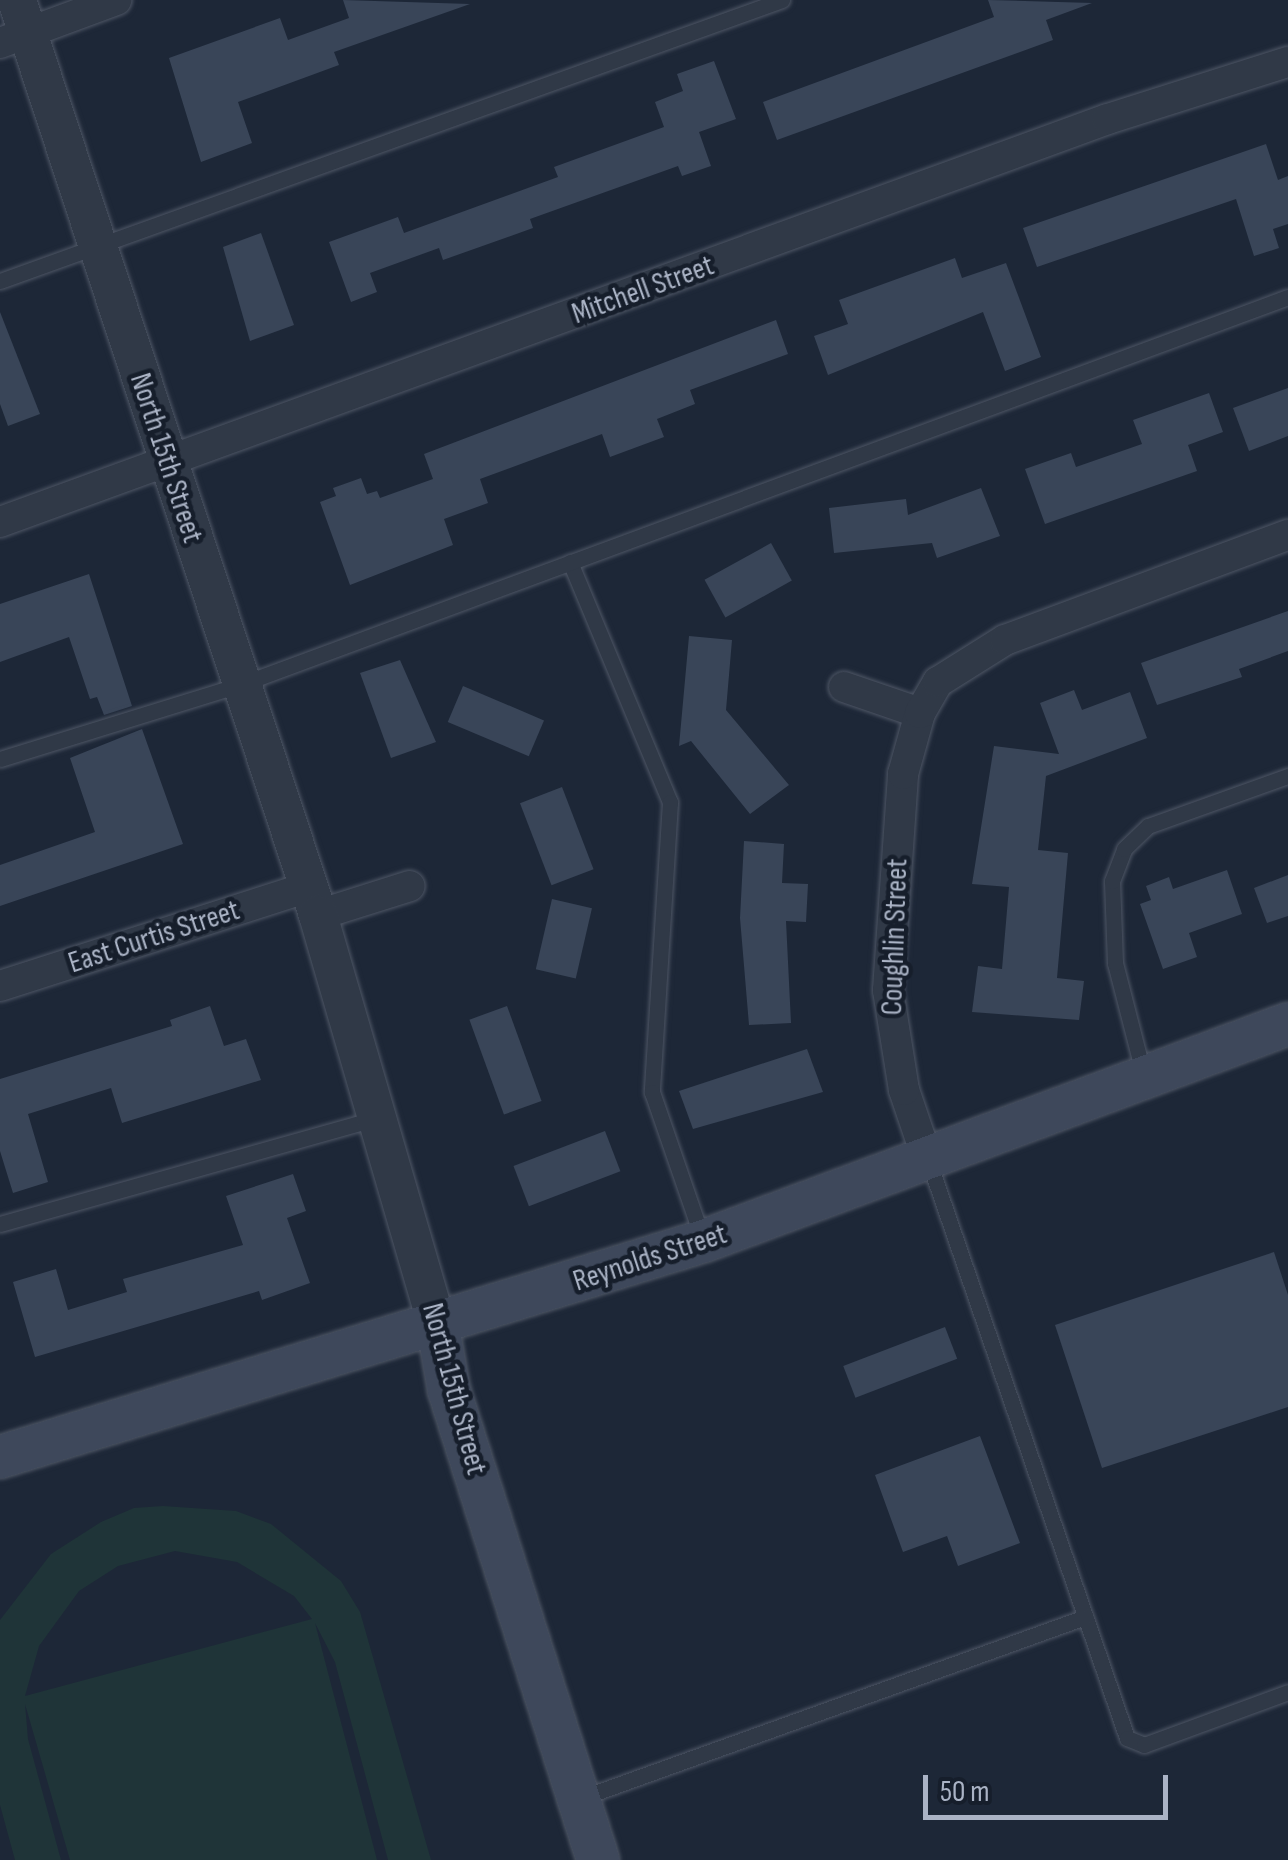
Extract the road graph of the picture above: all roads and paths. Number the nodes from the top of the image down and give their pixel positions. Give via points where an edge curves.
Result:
1 (116, 0) edge
2 (782, 0) edge
3 (15, 26) edge
4 (1288, 62) edge
5 (98, 248) junction
6 (0, 281) edge
7 (1288, 297) edge
8 (168, 465) junction
9 (0, 522) edge
10 (1288, 535) edge
11 (570, 562) junction
12 (240, 685) junction
13 (844, 687) dead end
14 (920, 713) junction
15 (0, 760) edge
16 (1288, 776) edge
17 (410, 886) dead end
18 (313, 901) junction
19 (0, 986) edge
20 (1288, 1024) edge
21 (1144, 1077) junction
22 (379, 1117) junction
23 (928, 1158) junction
24 (0, 1224) edge
25 (704, 1241) junction
26 (438, 1328) junction
27 (0, 1457) edge
28 (1086, 1617) junction
29 (1288, 1692) edge
30 (578, 1799) junction
31 (598, 1860) edge

1 - 3 street
2 - 5 lane
3 - 5 street, North 15th Street
4 - 8 street, Mitchell Street via 1108,119
5 - 6 lane
5 - 8 street, North 15th Street
7 - 11 lane
8 - 9 street, Mitchell Street
8 - 12 street, North 15th Street
10 - 14 street, Coughlin Street via 1005,640 938,682
11 - 12 lane
11 - 25 lane via 670,802 652,1092
12 - 15 lane
12 - 18 street, North 15th Street
13 - 14 street
14 - 23 street, Coughlin Street via 903,774 888,990 900,1072
16 - 21 lane via 1148,826 1124,849 1112,880 1115,963
17 - 18 street
18 - 19 street, East Curtis Street
18 - 22 street, North 15th Street
20 - 21 main road, Reynolds Street
21 - 23 main road, Reynolds Street
22 - 24 lane
22 - 26 street, North 15th Street
23 - 25 main road, Reynolds Street
23 - 28 lane
25 - 26 main road, Reynolds Street
26 - 27 main road, Reynolds Street
26 - 30 main road, North 15th Street via 450,1390
28 - 29 lane via 1127,1738 1144,1744
28 - 30 lane
30 - 31 main road, North 15th Street

